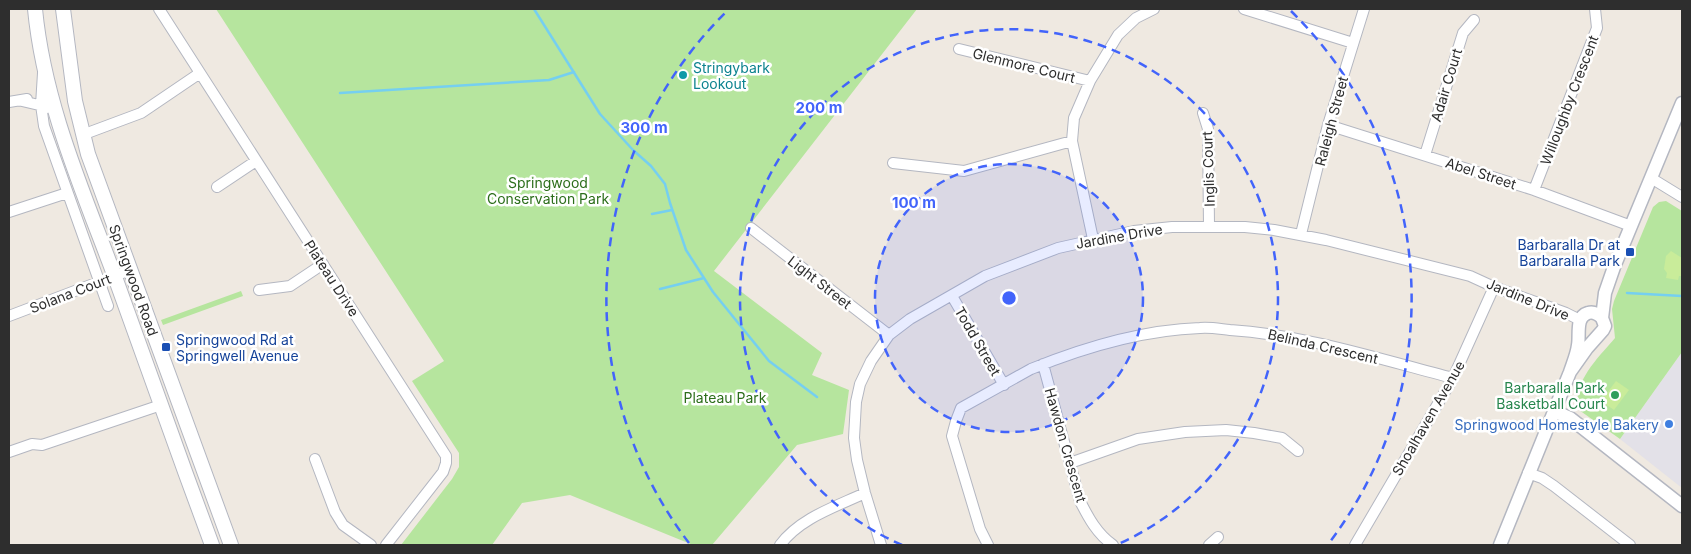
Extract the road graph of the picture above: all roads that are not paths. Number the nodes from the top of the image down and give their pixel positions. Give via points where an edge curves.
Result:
1 (36, 9) edge
2 (63, 9) edge
3 (159, 9) edge
4 (1154, 9) edge
5 (1244, 9) edge
6 (1364, 9) edge
7 (1595, 9) edge
8 (1474, 20) dead end
9 (1353, 43) junction
10 (958, 49) dead end
11 (44, 69) junction
12 (200, 73) junction
13 (1090, 81) junction
14 (42, 91) junction
15 (22, 100) junction
16 (9, 102) edge
17 (1682, 103) edge
18 (41, 105) junction
19 (1203, 113) dead end
20 (1328, 125) junction
21 (61, 130) junction
22 (82, 135) junction
23 (1072, 141) junction
24 (1425, 155) junction
25 (256, 161) junction
26 (893, 164) dead end
27 (1651, 178) junction
28 (217, 187) dead end
29 (1534, 190) junction
30 (66, 193) junction
31 (1682, 197) edge
32 (9, 212) edge
33 (1209, 226) junction
34 (1631, 226) junction
35 (751, 228) dead end
36 (1301, 234) junction
37 (1093, 239) junction
38 (323, 264) junction
39 (130, 270) junction
40 (114, 277) junction
41 (100, 281) junction
42 (1494, 287) junction
43 (259, 290) dead end
44 (952, 296) junction
45 (108, 306) dead end
46 (1596, 315) junction
47 (9, 316) edge
48 (1580, 325) junction
49 (889, 335) junction
50 (1597, 337) junction
51 (1043, 364) junction
52 (1570, 372) junction
53 (1453, 378) junction
54 (1004, 385) junction
55 (161, 405) junction
56 (1554, 411) junction
57 (1298, 451) dead end
58 (9, 452) edge
59 (315, 459) dead end
60 (1070, 463) junction
61 (1528, 473) junction
62 (865, 493) junction
63 (1682, 506) edge
64 (1218, 537) dead end
65 (212, 545) edge
66 (231, 545) edge
67 (370, 545) edge
68 (386, 545) edge
69 (780, 545) edge
70 (881, 545) edge
71 (988, 545) edge
72 (1113, 545) edge
73 (1210, 545) edge
74 (1355, 545) edge
75 (1500, 545) edge
76 (1630, 545) edge

1 - 11 main road, Springwood Road
2 - 22 main road, Springwood Road via 70,75
3 - 12 street, Plateau Drive
4 - 13 street via 1136,18 1118,35
5 - 9 street
6 - 9 street, Raleigh Street
7 - 29 street, Willoughby Crescent via 1597,28
8 - 24 street, Adair Court via 1463,33
9 - 20 street, Raleigh Street
10 - 13 street, Glenmore Court
11 - 14 street, Springwood Road
11 - 21 main road, Springwood Road
12 - 22 street via 141,113
12 - 25 street, Plateau Drive
13 - 23 street via 1074,118
14 - 15 street via 37,96
14 - 18 street, Springwood Road
15 - 16 street
15 - 18 street
17 - 27 street
18 - 21 street via 48,109 56,128
18 - 30 street, Springwood Road via 44,126
19 - 33 street, Inglis Court via 1208,129
20 - 24 street, Abel Street
20 - 36 street, Raleigh Street
21 - 40 main road, Springwood Road
22 - 39 main road, Springwood Road
23 - 26 street via 964,171
23 - 37 street
24 - 29 street, Abel Street
25 - 28 street
25 - 38 street, Plateau Drive
27 - 31 street
27 - 34 street
29 - 34 street, Abel Street
30 - 32 street
30 - 41 street, Springwood Road
33 - 36 street, Jardine Drive
33 - 37 street, Jardine Drive via 1134,231
34 - 46 street
35 - 49 street, Light Street
36 - 42 street, Jardine Drive via 1470,276
37 - 44 street, Jardine Drive via 1058,248 994,273
38 - 43 street via 290,286
38 - 68 street, Plateau Drive via 446,456 443,472
39 - 40 street, Solana Court
39 - 66 main road, Springwood Road
40 - 41 street, Solana Court
40 - 55 main road, Springwood Road
41 - 45 street, Springwood Road
41 - 47 street, Solana Court
42 - 48 street, Jardine Drive via 1566,313
42 - 53 street, Shoalhaven Avenue
44 - 49 street, Jardine Drive via 910,319
44 - 54 street, Todd Street
46 - 48 street via 1584,315
46 - 50 street via 1604,326
48 - 50 street via 1582,334 1589,338
48 - 52 street via 1578,347
49 - 62 street, Jardine Drive via 871,360 856,402 854,438
50 - 52 street
51 - 53 street, Belinda Crescent via 1151,332 1201,328 1296,337
51 - 54 street, Belinda Crescent
51 - 60 street, Hawdon Crescent
52 - 56 street
53 - 74 street, Shoalhaven Avenue
54 - 71 street, Belinda Crescent via 961,408 952,436 980,529
55 - 58 street via 42,445 32,444
55 - 65 main road, Springwood Road
56 - 61 street
56 - 63 street via 1570,418
57 - 60 street via 1282,438 1254,433 1226,430 1185,432 1138,439
59 - 67 street via 343,525
60 - 72 street, Hawdon Crescent via 1080,500 1090,519
61 - 75 street
61 - 76 street via 1554,486
62 - 69 street via 805,521
62 - 70 street, Jardine Drive
64 - 73 street

